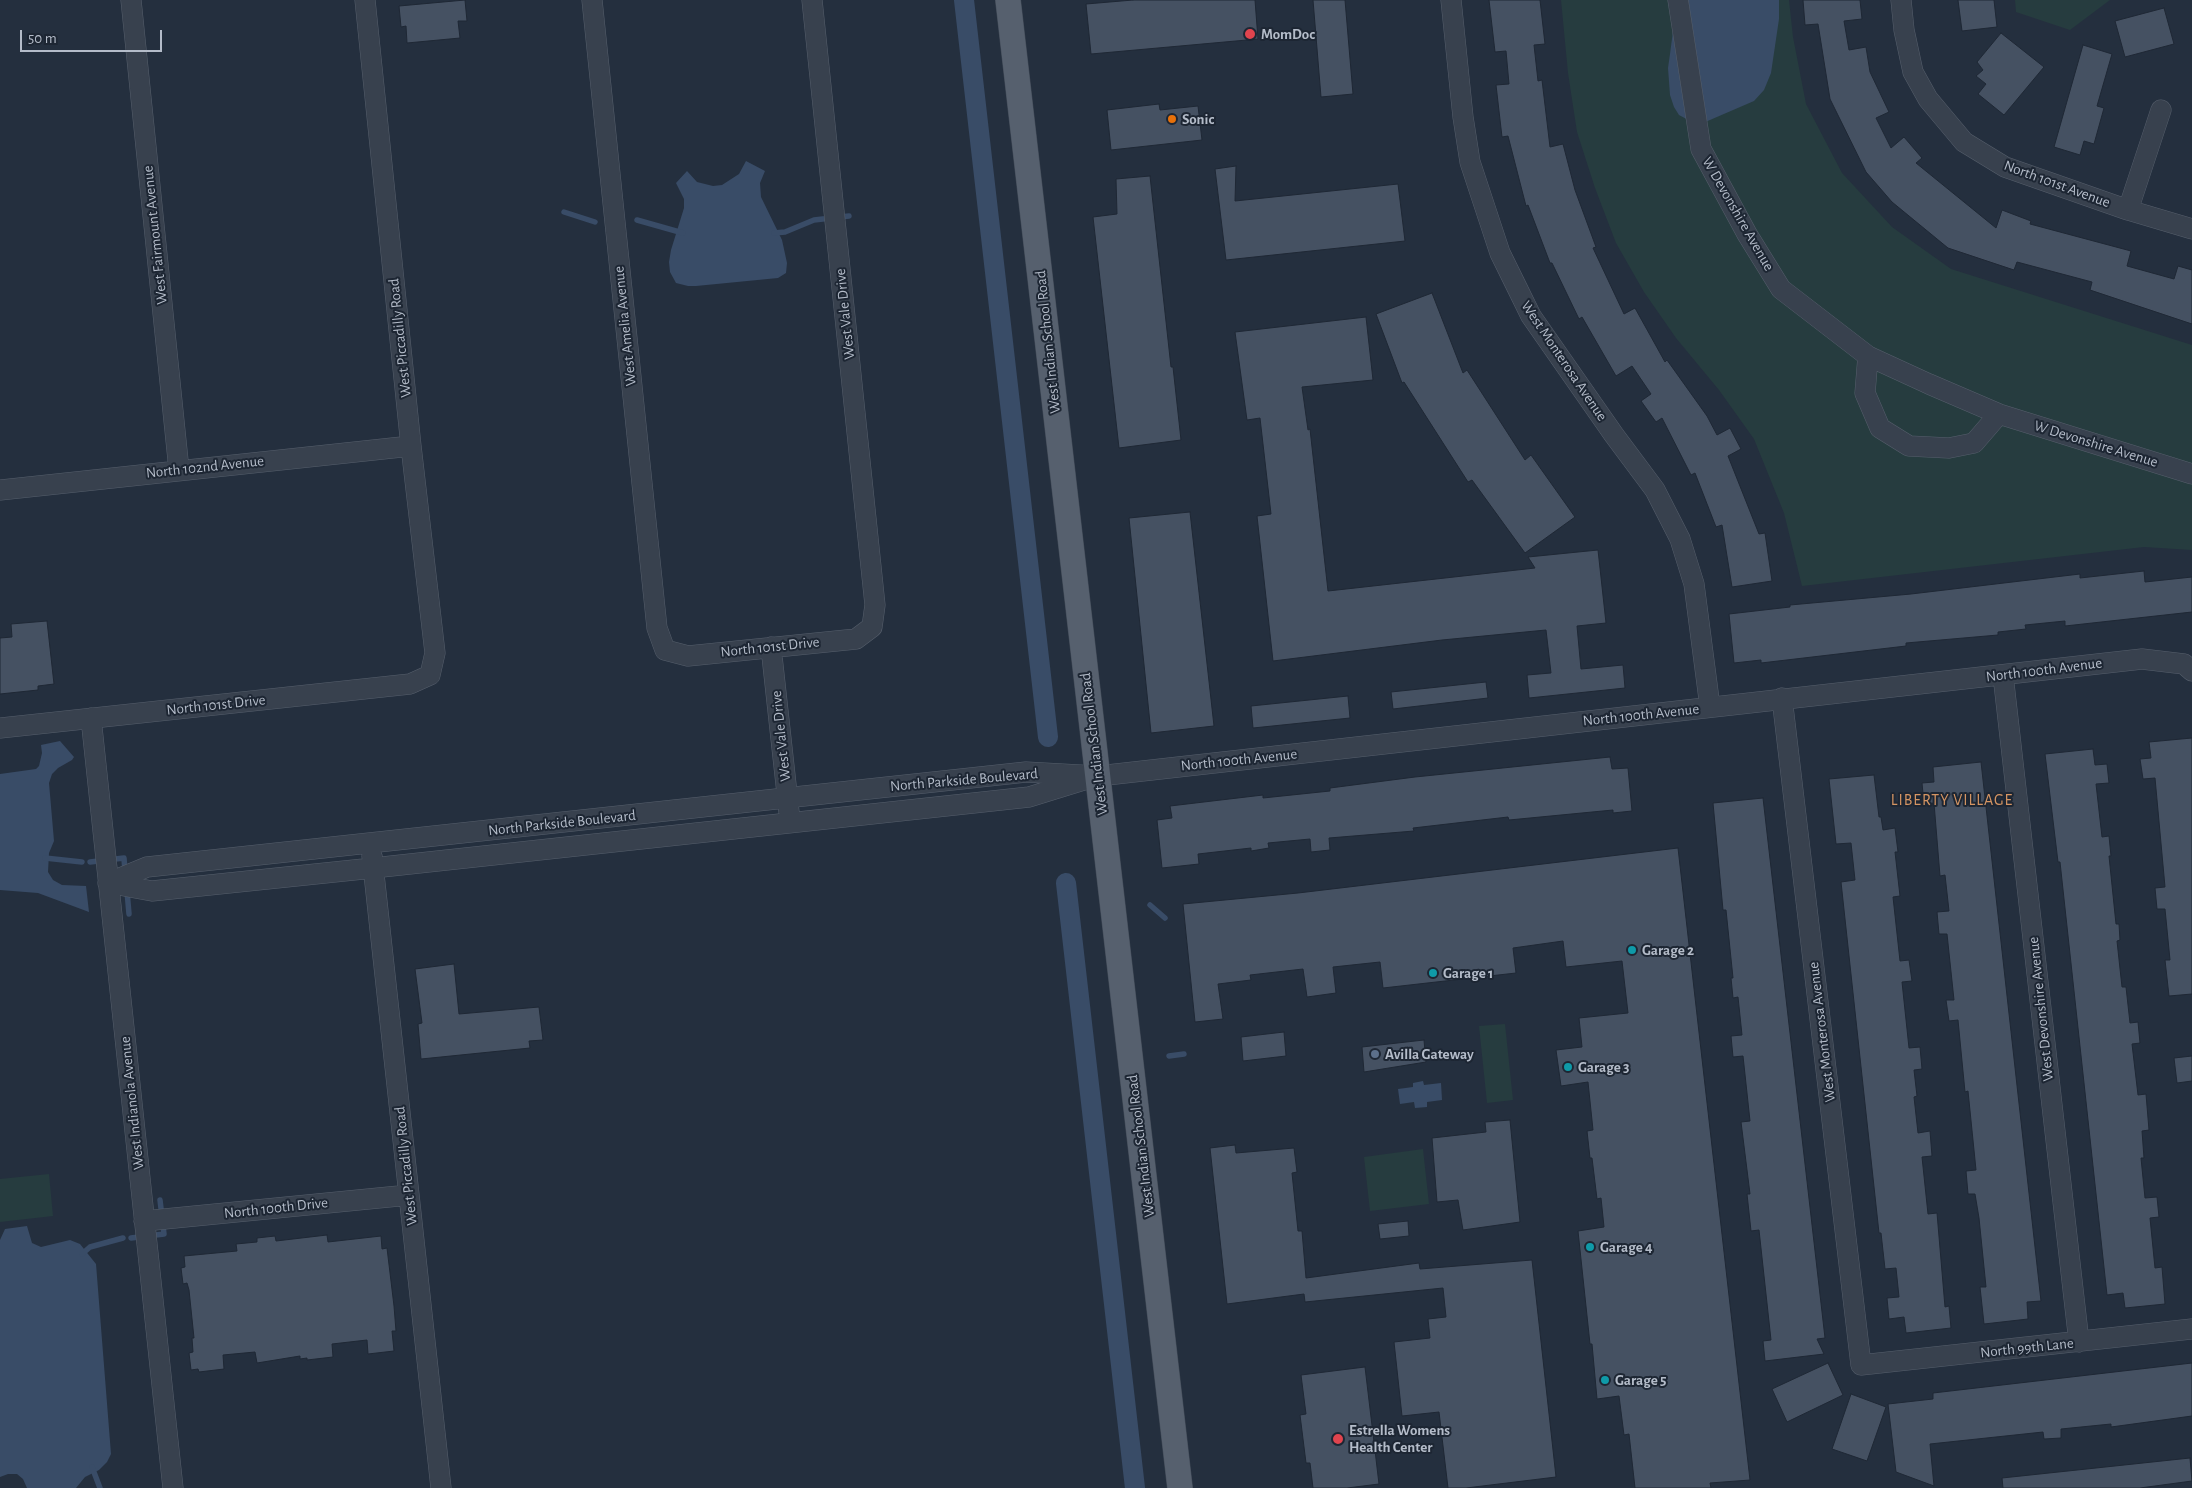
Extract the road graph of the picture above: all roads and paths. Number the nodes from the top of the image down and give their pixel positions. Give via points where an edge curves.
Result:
1 (131, 0) edge
2 (365, 0) edge
3 (592, 0) edge
4 (812, 0) edge
5 (1008, 0) edge
6 (1451, 0) edge
7 (1678, 0) edge
8 (1901, 0) edge
9 (2161, 110) dead end
10 (2128, 210) junction
11 (2192, 229) edge
12 (1868, 356) junction
13 (1999, 414) junction
14 (411, 446) junction
15 (179, 470) junction
16 (2192, 474) edge
17 (0, 490) edge
18 (872, 627) joint
19 (771, 647) junction
20 (665, 650) joint
21 (2188, 667) edge
22 (430, 675) joint
23 (2003, 675) junction
24 (1782, 698) junction
25 (1710, 707) junction
26 (91, 718) junction
27 (0, 728) edge
28 (1098, 776) junction
29 (787, 799) junction
30 (790, 824) junction
31 (371, 844) junction
32 (373, 868) junction
33 (108, 883) junction
34 (409, 1195) junction
35 (144, 1222) junction
36 (2192, 1329) edge
37 (2079, 1342) junction
38 (1861, 1366) joint
39 (173, 1488) edge
40 (442, 1488) edge
41 (1180, 1488) edge

1 - 15 street, West Fairmount Avenue
2 - 14 street, West Piccadilly Road
3 - 20 street, West Amelia Avenue via 657,628
4 - 18 street, West Vale Drive via 875,605
5 - 28 main road, West Indian School Road
6 - 25 street, West Monterosa Avenue via 1470,162 1500,253 1531,316 1655,490 1680,539 1694,584
7 - 12 street, W Devonshire Avenue via 1701,149 1781,289
8 - 10 street, North 101st Avenue via 1913,72 1928,99 1964,142 2005,167
9 - 10 street
10 - 11 street, North 101st Avenue
12 - 13 street, W Devonshire Avenue
12 - 13 street via 1865,392 1880,428 1909,446 1949,448 1974,443
13 - 16 street, W Devonshire Avenue
14 - 15 street, North 102nd Avenue
14 - 22 street, West Piccadilly Road via 435,652
15 - 17 street, North 102nd Avenue
18 - 19 street, North 101st Drive via 856,639
19 - 20 street, North 101st Drive via 688,656
19 - 29 street, West Vale Drive
21 - 23 street, North 100th Avenue via 2142,659
22 - 26 street, North 101st Drive via 410,684
23 - 24 street, North 100th Avenue
23 - 37 street, West Devonshire Avenue
24 - 25 street, North 100th Avenue
24 - 38 street, West Monterosa Avenue
25 - 28 street, North 100th Avenue
26 - 27 street, North 101st Drive
26 - 33 street, West Indianola Avenue
28 - 29 street, North Parkside Boulevard via 1026,772
28 - 30 street, North Parkside Boulevard via 1029,797
28 - 41 main road, West Indian School Road
29 - 30 street, West Vale Drive
29 - 31 street, North Parkside Boulevard
30 - 32 street, North Parkside Boulevard
31 - 32 street, West Piccadilly Road
31 - 33 street, North Parkside Boulevard via 148,867
32 - 33 street, North Parkside Boulevard via 152,891
32 - 34 street, West Piccadilly Road
33 - 35 street, West Indianola Avenue
34 - 35 street, North 100th Drive
34 - 40 street, West Piccadilly Road
35 - 39 street, West Indianola Avenue
36 - 37 street, North 99th Lane
37 - 38 street, North 99th Lane

